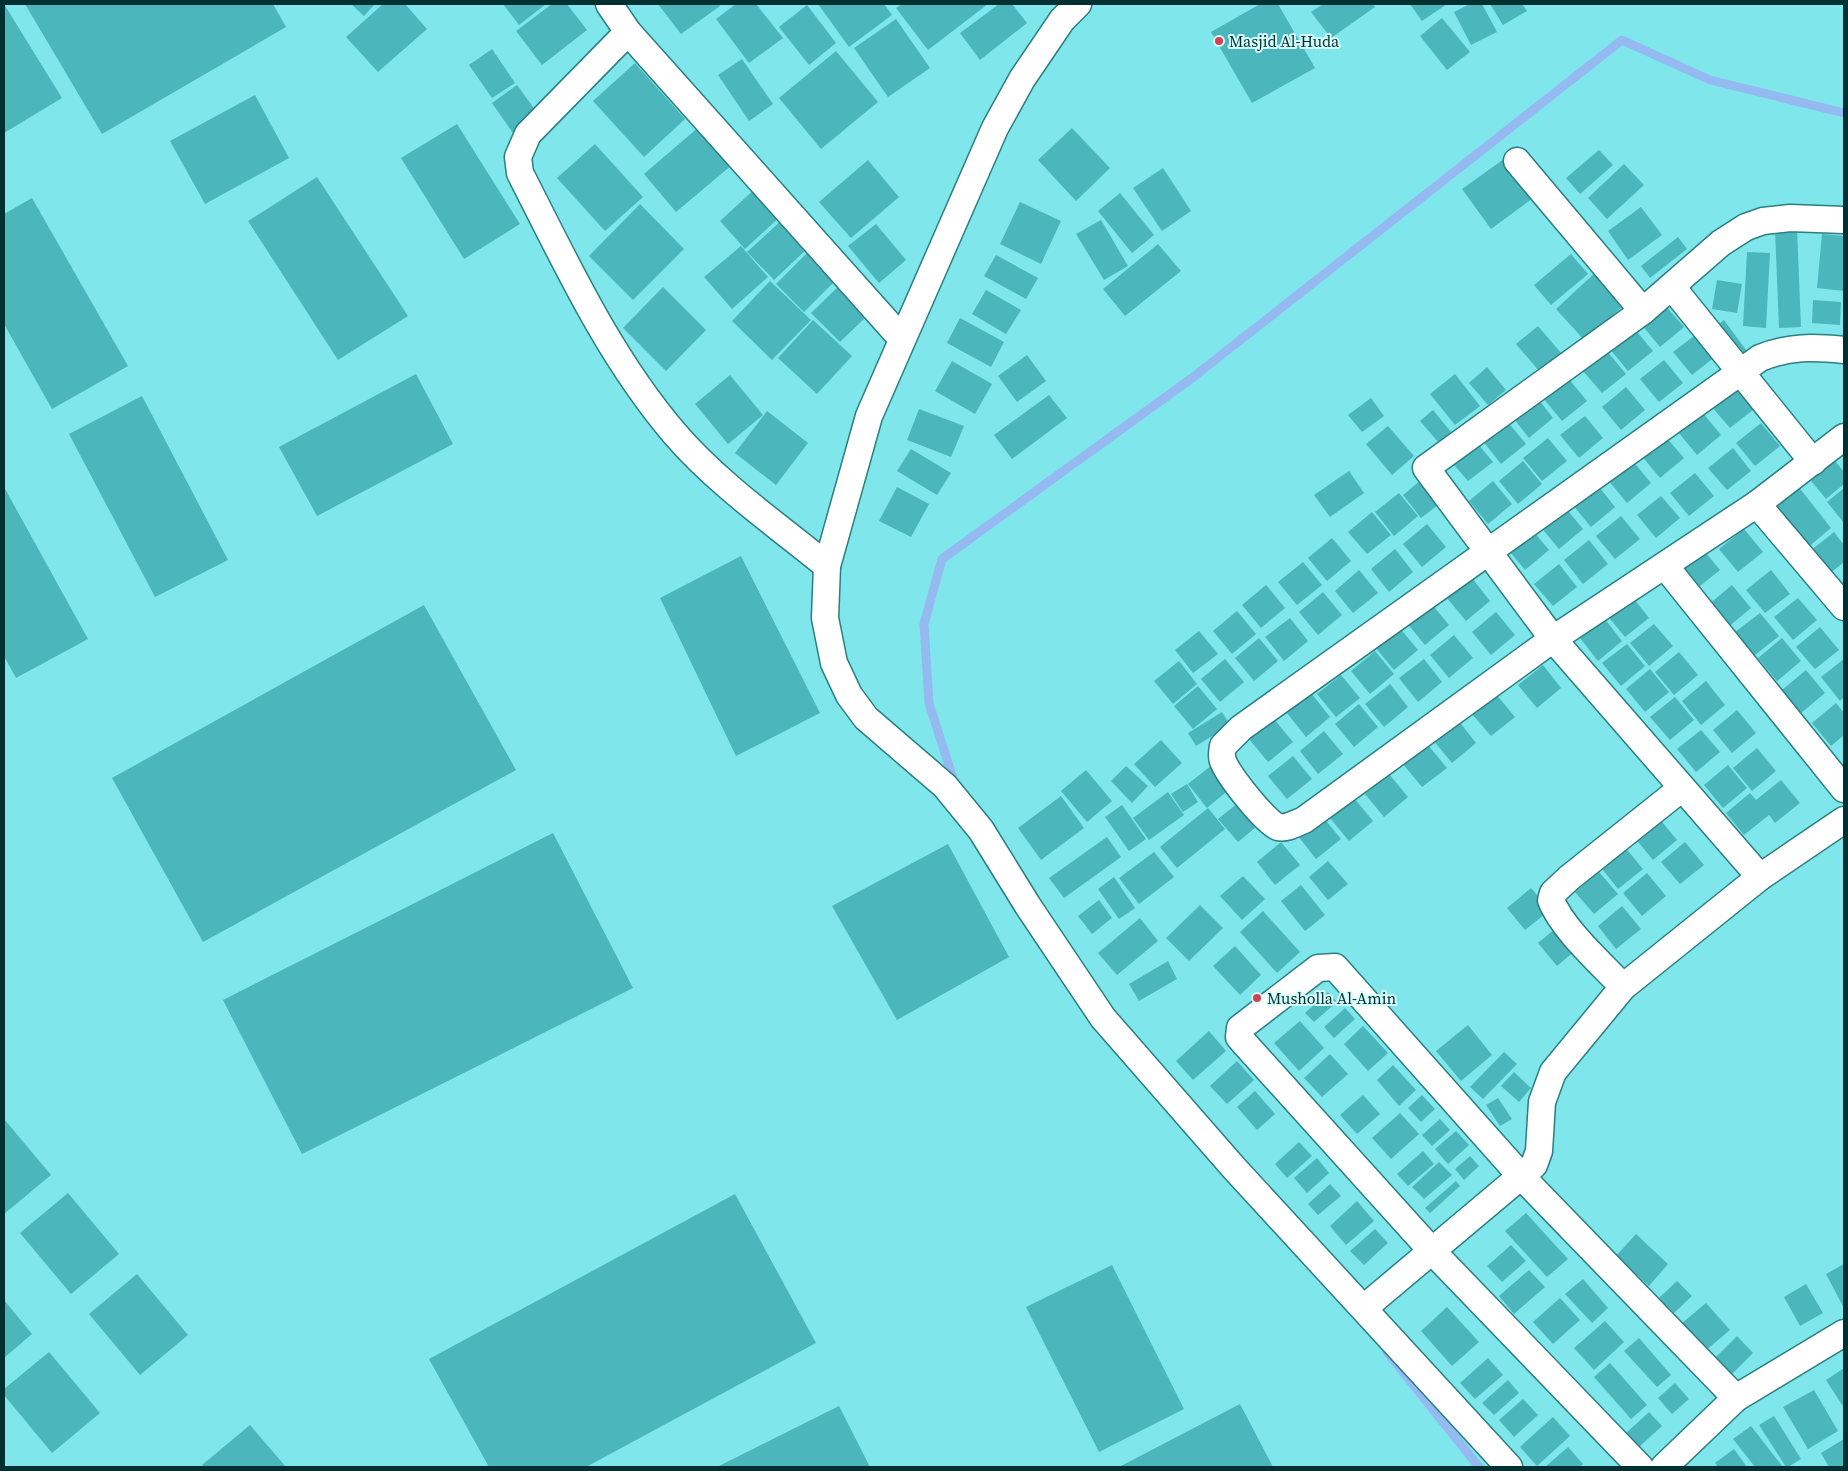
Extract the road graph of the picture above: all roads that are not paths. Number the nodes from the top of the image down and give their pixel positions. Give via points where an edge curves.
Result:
1 (615, 6) edge
2 (1063, 9) edge
3 (628, 32) junction
4 (1517, 161) dead end
5 (1844, 220) edge
6 (1672, 286) junction
7 (1643, 311) junction
8 (902, 339) junction
9 (1844, 350) edge
10 (1742, 372) junction
11 (1844, 437) edge
12 (1813, 462) junction
13 (1757, 504) junction
14 (1488, 554) junction
15 (827, 566) junction
16 (1664, 566) junction
17 (1844, 607) edge
18 (1553, 639) junction
19 (1682, 788) junction
20 (1844, 788) edge
21 (1844, 820) edge
22 (1760, 877) junction
23 (1623, 987) junction
24 (1521, 1176) junction
25 (1432, 1251) junction
26 (1364, 1308) junction
27 (1844, 1333) edge
28 (1736, 1398) junction
29 (1509, 1467) edge
30 (1640, 1467) edge
31 (1664, 1467) edge

1 - 3 street
2 - 8 street via 995,128
3 - 8 street
3 - 15 street via 528,134 518,157 520,173 621,362 675,435 728,485
4 - 7 street
5 - 6 street via 1790,218 1746,227 1720,243
6 - 7 street
6 - 10 street
7 - 14 street via 1426,468
8 - 15 street via 869,416
9 - 10 street via 1798,347 1779,351 1760,358
10 - 12 street
10 - 14 street
11 - 12 street
12 - 13 street
13 - 16 street
13 - 17 street
14 - 18 street
14 - 18 street via 1229,738 1222,754 1233,778 1270,821 1278,827 1289,827 1304,820
15 - 26 street via 825,618 829,644 849,695 872,724 959,801 1103,1018 1234,1168
16 - 18 street
16 - 20 street
18 - 19 street
19 - 22 street
19 - 23 street via 1569,878 1551,900 1568,927
21 - 22 street
22 - 23 street
23 - 24 street via 1553,1072 1542,1102 1537,1159
24 - 25 street
24 - 25 street via 1335,967 1318,968 1243,1025 1238,1032 1245,1044
24 - 28 street
25 - 26 street
25 - 30 street
26 - 29 street
27 - 28 street
28 - 31 street

